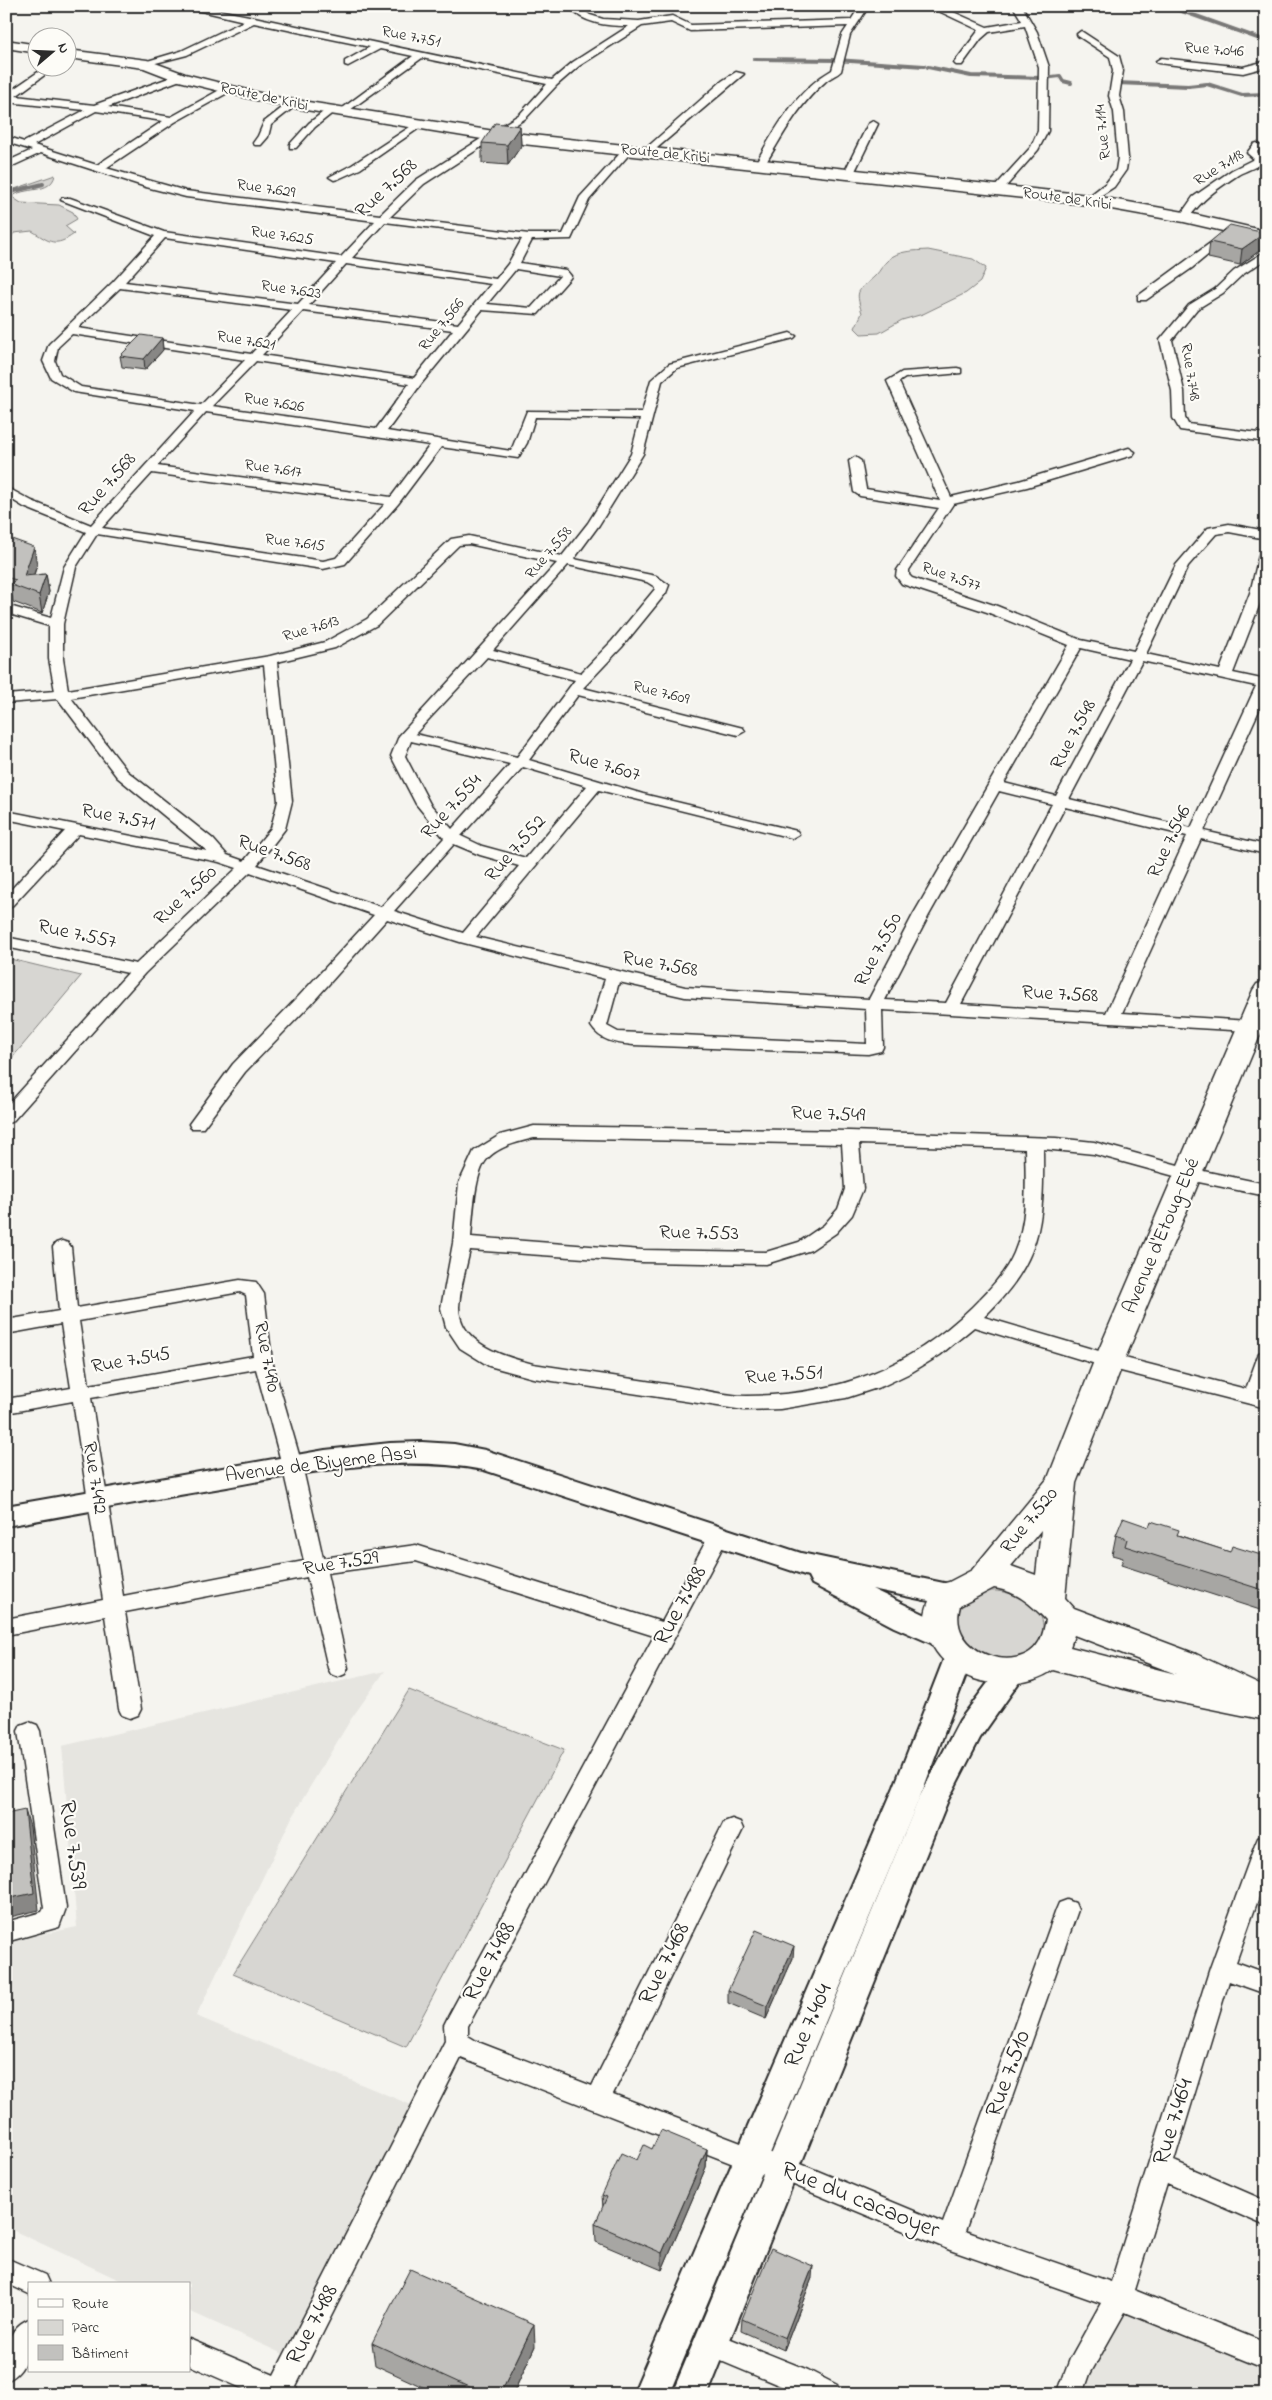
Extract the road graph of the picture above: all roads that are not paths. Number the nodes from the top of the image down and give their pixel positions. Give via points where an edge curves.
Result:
1 (184, 6) edge
2 (572, 6) edge
3 (865, 6) edge
4 (932, 6) edge
5 (1017, 6) edge
6 (254, 20) junction
7 (852, 23) junction
8 (1029, 23) junction
9 (639, 24) junction
10 (986, 30) junction
11 (1081, 34) dead end
12 (6, 44) edge
13 (379, 46) junction
14 (28, 47) edge
15 (422, 54) junction
16 (78, 55) edge
17 (1160, 61) dead end
18 (348, 63) dead end
19 (960, 63) dead end
20 (146, 64) junction
21 (1266, 64) edge
22 (739, 74) dead end
23 (180, 77) junction
24 (34, 78) edge
25 (554, 83) junction
26 (228, 89) junction
27 (7, 98) edge
28 (294, 103) junction
29 (93, 109) junction
30 (337, 111) junction
31 (172, 120) junction
32 (419, 124) junction
33 (873, 124) dead end
34 (494, 136) junction
35 (6, 139) edge
36 (258, 143) dead end
37 (24, 145) junction
38 (293, 146) dead end
39 (1257, 146) dead end
40 (41, 150) junction
41 (628, 150) junction
42 (647, 152) junction
43 (760, 164) junction
44 (6, 166) edge
45 (97, 169) junction
46 (849, 173) junction
47 (334, 177) dead end
48 (997, 190) junction
49 (66, 200) dead end
50 (1089, 200) junction
51 (1184, 218) junction
52 (382, 219) junction
53 (1237, 228) junction
54 (1266, 231) edge
55 (162, 235) junction
56 (1266, 236) edge
57 (529, 237) junction
58 (1266, 254) edge
59 (344, 261) junction
60 (513, 265) junction
61 (498, 282) junction
62 (117, 284) junction
63 (1142, 298) dead end
64 (479, 306) junction
65 (301, 308) junction
66 (461, 328) junction
67 (71, 330) junction
68 (790, 336) dead end
69 (254, 358) junction
70 (958, 371) dead end
71 (417, 382) junction
72 (204, 408) junction
73 (647, 416) junction
74 (379, 433) junction
75 (1266, 438) edge
76 (438, 443) junction
77 (1129, 452) dead end
78 (855, 461) dead end
79 (148, 469) junction
80 (6, 491) edge
81 (394, 501) junction
82 (947, 504) junction
83 (93, 530) junction
84 (1266, 535) edge
85 (1266, 551) edge
86 (565, 561) junction
87 (1262, 594) edge
88 (6, 609) edge
89 (56, 624) junction
90 (1077, 643) junction
91 (484, 652) junction
92 (1137, 658) junction
93 (270, 660) junction
94 (1225, 675) junction
95 (579, 684) junction
96 (1265, 684) edge
97 (62, 694) junction
98 (6, 699) edge
99 (738, 731) dead end
100 (406, 736) junction
101 (520, 762) junction
102 (596, 784) junction
103 (996, 786) junction
104 (1061, 801) junction
105 (6, 815) edge
106 (74, 830) junction
107 (1196, 833) junction
108 (792, 834) dead end
109 (452, 836) junction
110 (1266, 850) edge
111 (222, 858) junction
112 (529, 864) junction
113 (248, 866) junction
114 (6, 904) edge
115 (384, 913) junction
116 (466, 939) junction
117 (6, 942) edge
118 (139, 970) junction
119 (613, 978) junction
120 (1266, 990) edge
121 (874, 1005) junction
122 (950, 1010) junction
123 (1112, 1017) junction
124 (1259, 1027) edge
125 (6, 1118) edge
126 (197, 1124) dead end
127 (850, 1137) junction
128 (1034, 1143) junction
129 (1189, 1174) junction
130 (1266, 1190) edge
131 (462, 1243) junction
132 (62, 1247) dead end
133 (69, 1317) junction
134 (972, 1320) junction
135 (6, 1327) edge
136 (1266, 1358) edge
137 (1109, 1360) junction
138 (263, 1361) junction
139 (81, 1393) junction
140 (1260, 1399) edge
141 (6, 1406) edge
142 (292, 1465) junction
143 (1061, 1483) junction
144 (97, 1499) junction
145 (6, 1516) edge
146 (718, 1537) junction
147 (801, 1564) junction
148 (316, 1567) junction
149 (981, 1581) junction
150 (948, 1594) junction
151 (113, 1607) junction
152 (1056, 1609) junction
153 (6, 1627) edge
154 (668, 1632) junction
155 (951, 1646) junction
156 (1048, 1655) junction
157 (338, 1668) dead end
158 (1013, 1671) junction
159 (1266, 1705) edge
160 (130, 1709) dead end
161 (29, 1731) dead end
162 (732, 1830) dead end
163 (1266, 1845) edge
164 (1068, 1910) dead end
165 (6, 1932) edge
166 (1222, 1968) junction
167 (1266, 1984) edge
168 (457, 2042) junction
169 (598, 2099) junction
170 (754, 2160) junction
171 (1160, 2167) junction
172 (784, 2169) junction
173 (1266, 2214) edge
174 (950, 2238) junction
175 (6, 2270) edge
176 (32, 2282) edge
177 (1119, 2297) junction
178 (28, 2334) edge
179 (711, 2344) junction
180 (190, 2352) edge
181 (1266, 2356) edge
182 (6, 2368) edge
183 (281, 2393) edge
184 (651, 2394) edge
185 (690, 2394) edge
186 (828, 2394) edge
187 (1070, 2394) edge

1 - 6 street, Rue 7.751
2 - 9 street via 588,18
3 - 7 street
4 - 10 street
5 - 8 street
6 - 13 street, Rue 7.751
6 - 20 street via 184,52
7 - 9 street via 690,28 672,19
7 - 43 street via 836,71 822,79 799,104
8 - 10 street
8 - 48 street via 1044,67 1042,134 1033,151
9 - 25 street via 576,64
10 - 19 street via 978,36
11 - 50 street, Rue 7.114 via 1114,56 1118,71 1114,96 1119,112 1123,158 1121,170 1110,186
12 - 14 main road
13 - 15 street, Rue 7.751
13 - 18 street
15 - 25 street, Rue 7.751
15 - 30 street
16 - 20 main road, Route de Kribi
17 - 21 street, Rue 7.046 via 1243,70
20 - 23 main road, Route de Kribi
22 - 42 street
23 - 26 main road, Route de Kribi
23 - 29 street
24 - 27 street
25 - 34 street via 523,116
26 - 28 main road, Route de Kribi
26 - 31 street
27 - 29 street
28 - 30 main road, Route de Kribi
28 - 36 street via 267,124
29 - 31 street
29 - 37 street
30 - 32 main road, Route de Kribi
30 - 38 street via 312,125
31 - 45 street
32 - 34 main road, Route de Kribi
32 - 47 street
33 - 46 street
34 - 41 main road, Route de Kribi
34 - 52 street, Rue 7.568 via 457,156 428,177
35 - 37 street, Rue 7.629
37 - 40 street, Rue 7.629
39 - 51 street, Rue 7.118 via 1252,153 1260,159 1258,161 1197,199
40 - 44 street
40 - 45 street, Rue 7.629
41 - 42 main road, Route de Kribi
41 - 57 street, Rue 7.629 via 584,198 567,237
42 - 43 main road, Route de Kribi
43 - 46 main road, Route de Kribi
45 - 52 street, Rue 7.629 via 186,194
46 - 48 main road, Route de Kribi
48 - 50 main road, Route de Kribi
49 - 55 street, Rue 7.625
50 - 51 main road, Route de Kribi
51 - 53 main road, Route de Kribi
52 - 57 street, Rue 7.629
52 - 59 street, Rue 7.568
53 - 54 main road
53 - 56 main road, Route de Kribi
53 - 63 street
55 - 59 street, Rue 7.625
55 - 62 street, Rue 7.626
57 - 60 street, Rue 7.566
58 - 75 street, Rue 7.748 via 1187,312 1166,340 1166,346 1178,391 1180,423 1184,427
59 - 61 street, Rue 7.625
59 - 65 street, Rue 7.568
60 - 61 street, Rue 7.566
60 - 64 street via 562,272 566,276 534,312
61 - 64 street, Rue 7.566
62 - 65 street, Rue 7.623
62 - 67 street, Rue 7.626
64 - 66 street, Rue 7.566
65 - 66 street, Rue 7.623
65 - 69 street, Rue 7.568
66 - 71 street, Rue 7.566
67 - 69 street, Rue 7.621
67 - 72 street, Rue 7.626 via 53,346 49,361 55,376 78,390
68 - 73 street, Rue 7.558 via 673,366 657,380
69 - 71 street, Rue 7.621
69 - 72 street, Rue 7.568
70 - 82 street via 902,375 893,381
71 - 74 street, Rue 7.566
72 - 74 street, Rue 7.626
72 - 79 street, Rue 7.568
73 - 76 street, Rue 7.626 via 531,412 525,422 524,443 514,455
73 - 86 street, Rue 7.558 via 637,454 593,525
74 - 76 street, Rue 7.626
76 - 81 street, Rue 7.615
77 - 82 street
78 - 82 street via 860,492
79 - 81 street, Rue 7.617
79 - 83 street, Rue 7.568
80 - 83 street, Rue 7.615 via 28,504
81 - 83 street, Rue 7.615 via 340,561 323,565
82 - 90 street, Rue 7.577 via 902,576 907,581 992,609
83 - 89 street, Rue 7.568 via 70,567
84 - 92 street, Rue 7.548 via 1229,528 1212,531 1182,565
85 - 87 street
86 - 91 street, Rue 7.558
86 - 93 street, Rue 7.613 via 469,540 455,542 372,622 330,645
86 - 95 street, Rue 7.554 via 651,579 662,586 617,644
87 - 94 street
88 - 89 street
89 - 97 street, Rue 7.568 via 56,659
90 - 92 street, Rue 7.577
90 - 103 street, Rue 7.550
91 - 95 street, Rue 7.609
91 - 100 street, Rue 7.558
92 - 94 street, Rue 7.577
92 - 104 street, Rue 7.548
93 - 97 street, Rue 7.613
93 - 113 street, Rue 7.560 via 284,802 278,829
94 - 96 street, Rue 7.577
95 - 99 street, Rue 7.609
95 - 101 street, Rue 7.554
96 - 107 street, Rue 7.546
97 - 98 street, Rue 7.613
97 - 111 street, Rue 7.568 via 122,774 193,830
100 - 101 street, Rue 7.607
100 - 109 street, Rue 7.558 via 398,756 430,813
101 - 102 street, Rue 7.607
101 - 109 street, Rue 7.554
102 - 108 street, Rue 7.607
102 - 112 street, Rue 7.552
103 - 104 street
103 - 121 street, Rue 7.550 via 921,915
104 - 107 street
104 - 122 street, Rue 7.548
105 - 106 street, Rue 7.571
106 - 111 street, Rue 7.571
106 - 114 street
107 - 110 street
107 - 123 street, Rue 7.546
109 - 112 street via 464,844
109 - 115 street, Rue 7.554
111 - 113 street, Rue 7.568
112 - 116 street, Rue 7.552
113 - 115 street, Rue 7.568
113 - 118 street, Rue 7.560
115 - 116 street, Rue 7.568
115 - 126 street, Rue 7.554 via 239,1068
116 - 119 street, Rue 7.568
117 - 118 street, Rue 7.557
118 - 125 street, Rue 7.560
119 - 121 street, Rue 7.568 via 685,992
119 - 121 street, Rue 7.550 via 599,1026 609,1035 634,1040 868,1049 876,1047
120 - 124 main road, Avenue d'Etoug-Ebé
121 - 122 street, Rue 7.568
122 - 123 street, Rue 7.568
123 - 124 street, Rue 7.568
124 - 129 main road, Avenue d'Etoug-Ebé
127 - 128 street, Rue 7.549
127 - 131 street, Rue 7.549 via 534,1132 506,1139 480,1155 468,1183
127 - 131 street, Rue 7.553 via 854,1189 846,1211 830,1229 805,1246 766,1258 642,1256
128 - 129 street, Rue 7.549 via 1094,1148
128 - 134 street, Rue 7.551 via 1034,1211 1026,1246 1014,1274
129 - 130 street, Rue 7.549
129 - 137 main road, Avenue d'Etoug-Ebé
131 - 134 street, Rue 7.551 via 450,1308 455,1327 467,1343 496,1361 533,1371 744,1403 778,1403 824,1397 863,1386 907,1369 942,1346
132 - 133 street, Rue 7.492
133 - 135 street, Rue 7.490
133 - 138 street, Rue 7.490 via 240,1286 250,1288 255,1294
133 - 139 street, Rue 7.492
134 - 137 street
136 - 140 street
137 - 140 street
137 - 143 main road, Avenue d'Etoug-Ebé
138 - 139 street, Rue 7.545
138 - 142 street, Rue 7.490
139 - 141 street, Rue 7.545
139 - 144 street, Rue 7.492
142 - 144 main road, Avenue de Biyeme Assi
142 - 146 main road, Avenue de Biyeme Assi via 404,1451 460,1454
142 - 148 street, Rue 7.490
143 - 149 main road, Rue 7.520
143 - 152 main road, Rue 7.520
144 - 145 main road, Avenue de Biyeme Assi
144 - 151 street, Rue 7.492
146 - 147 main road, Avenue de Biyeme Assi
146 - 154 street, Rue 7.488
147 - 150 main road, Avenue de Biyeme Assi
147 - 155 main road, Avenue de Biyeme Assi
148 - 151 street, Rue 7.529
148 - 154 street, Rue 7.529 via 416,1553
148 - 157 street, Rue 7.490
149 - 150 main road via 953,1596
149 - 152 main road via 991,1575 1019,1580 1031,1586
150 - 155 main road via 941,1607 939,1621
151 - 153 street, Rue 7.529
151 - 160 street, Rue 7.492
152 - 156 main road via 1057,1641
152 - 159 main road via 1223,1680
154 - 168 street, Rue 7.488 via 456,2025
155 - 158 main road via 968,1662 990,1670
155 - 170 main road, Rue 7.404 via 938,1718
156 - 158 main road via 1034,1665
156 - 159 main road via 1158,1684
158 - 172 main road, Rue 7.404 via 970,1729 934,1798
161 - 165 street, Rue 7.539 via 55,1908 51,1920
162 - 169 street, Rue 7.468
163 - 166 street, Rue 7.464
164 - 174 street, Rue 7.510
166 - 167 street
166 - 171 street, Rue 7.464
168 - 169 street, Rue du cacaoyer via 470,2050
168 - 183 street, Rue 7.488
169 - 170 street, Rue du cacaoyer
170 - 172 street, Rue du cacaoyer
170 - 184 main road, Rue 7.404
171 - 173 street
171 - 177 street, Rue 7.464
172 - 174 street, Rue du cacaoyer
172 - 179 main road, Rue 7.404
174 - 177 street, Rue du cacaoyer
175 - 176 street
177 - 181 street, Rue du cacaoyer
177 - 187 street, Rue 7.464 via 1079,2368
178 - 182 street
179 - 185 main road, Rue 7.404
179 - 186 street
180 - 183 street

